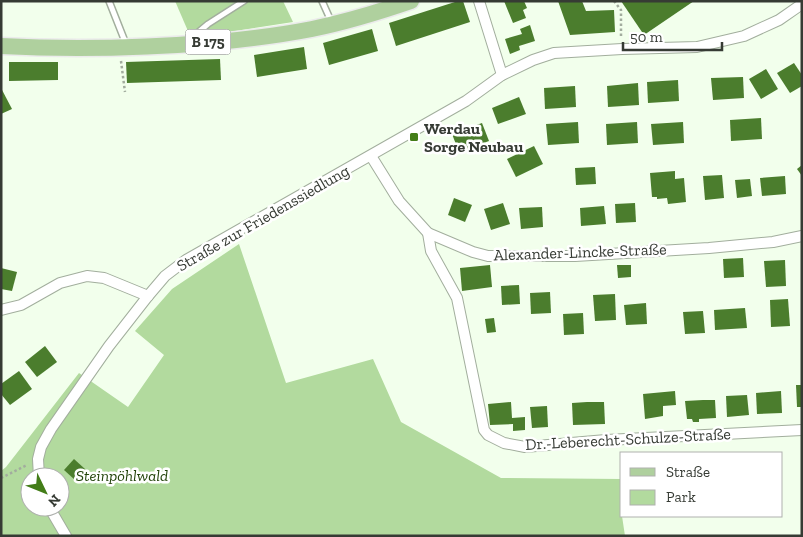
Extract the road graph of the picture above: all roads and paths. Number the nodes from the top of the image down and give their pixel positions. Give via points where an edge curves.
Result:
1 (109, 1) edge
2 (244, 1) edge
3 (322, 1) edge
4 (411, 1) edge
5 (479, 1) edge
6 (614, 1) edge
7 (802, 4) edge
8 (387, 5) edge
9 (333, 24) junction
10 (183, 45) junction
11 (1, 46) edge
12 (123, 47) junction
13 (622, 49) junction
14 (502, 75) junction
15 (125, 92) dead end
16 (371, 156) junction
17 (428, 233) junction
18 (802, 236) edge
19 (148, 296) junction
20 (1, 310) edge
21 (802, 430) edge
22 (38, 459) junction
23 (38, 467) edge
24 (1, 478) edge
25 (55, 517) edge
26 (66, 536) edge

1 - 12 lane
2 - 10 lane
3 - 9 lane
4 - 8 main road, B 175
5 - 14 street
6 - 13 path via 621,10
7 - 13 street, Straße zur Friedenssiedlung via 779,20 744,36 696,47
8 - 9 main road, B 175
9 - 10 main road, B 175 via 269,36
10 - 12 main road, B 175
11 - 12 main road, B 175
12 - 15 path
13 - 14 street, Straße zur Friedenssiedlung via 554,53
14 - 16 street, Straße zur Friedenssiedlung via 466,101
16 - 17 street, Alexander-Lincke-Straße via 399,201
16 - 19 street, Straße zur Friedenssiedlung via 186,260 165,276
17 - 18 street, Alexander-Lincke-Straße via 473,252 505,257 708,248
17 - 21 street, Dr.-Leberecht-Schulze-Straße via 431,251 456,298 484,430 488,435 504,443 525,447
19 - 20 street via 104,278 87,276 60,283 21,305
19 - 22 street, Straße zur Friedenssiedlung via 51,429
22 - 23 street, Straße zur Friedenssiedlung
22 - 24 path
25 - 26 street

